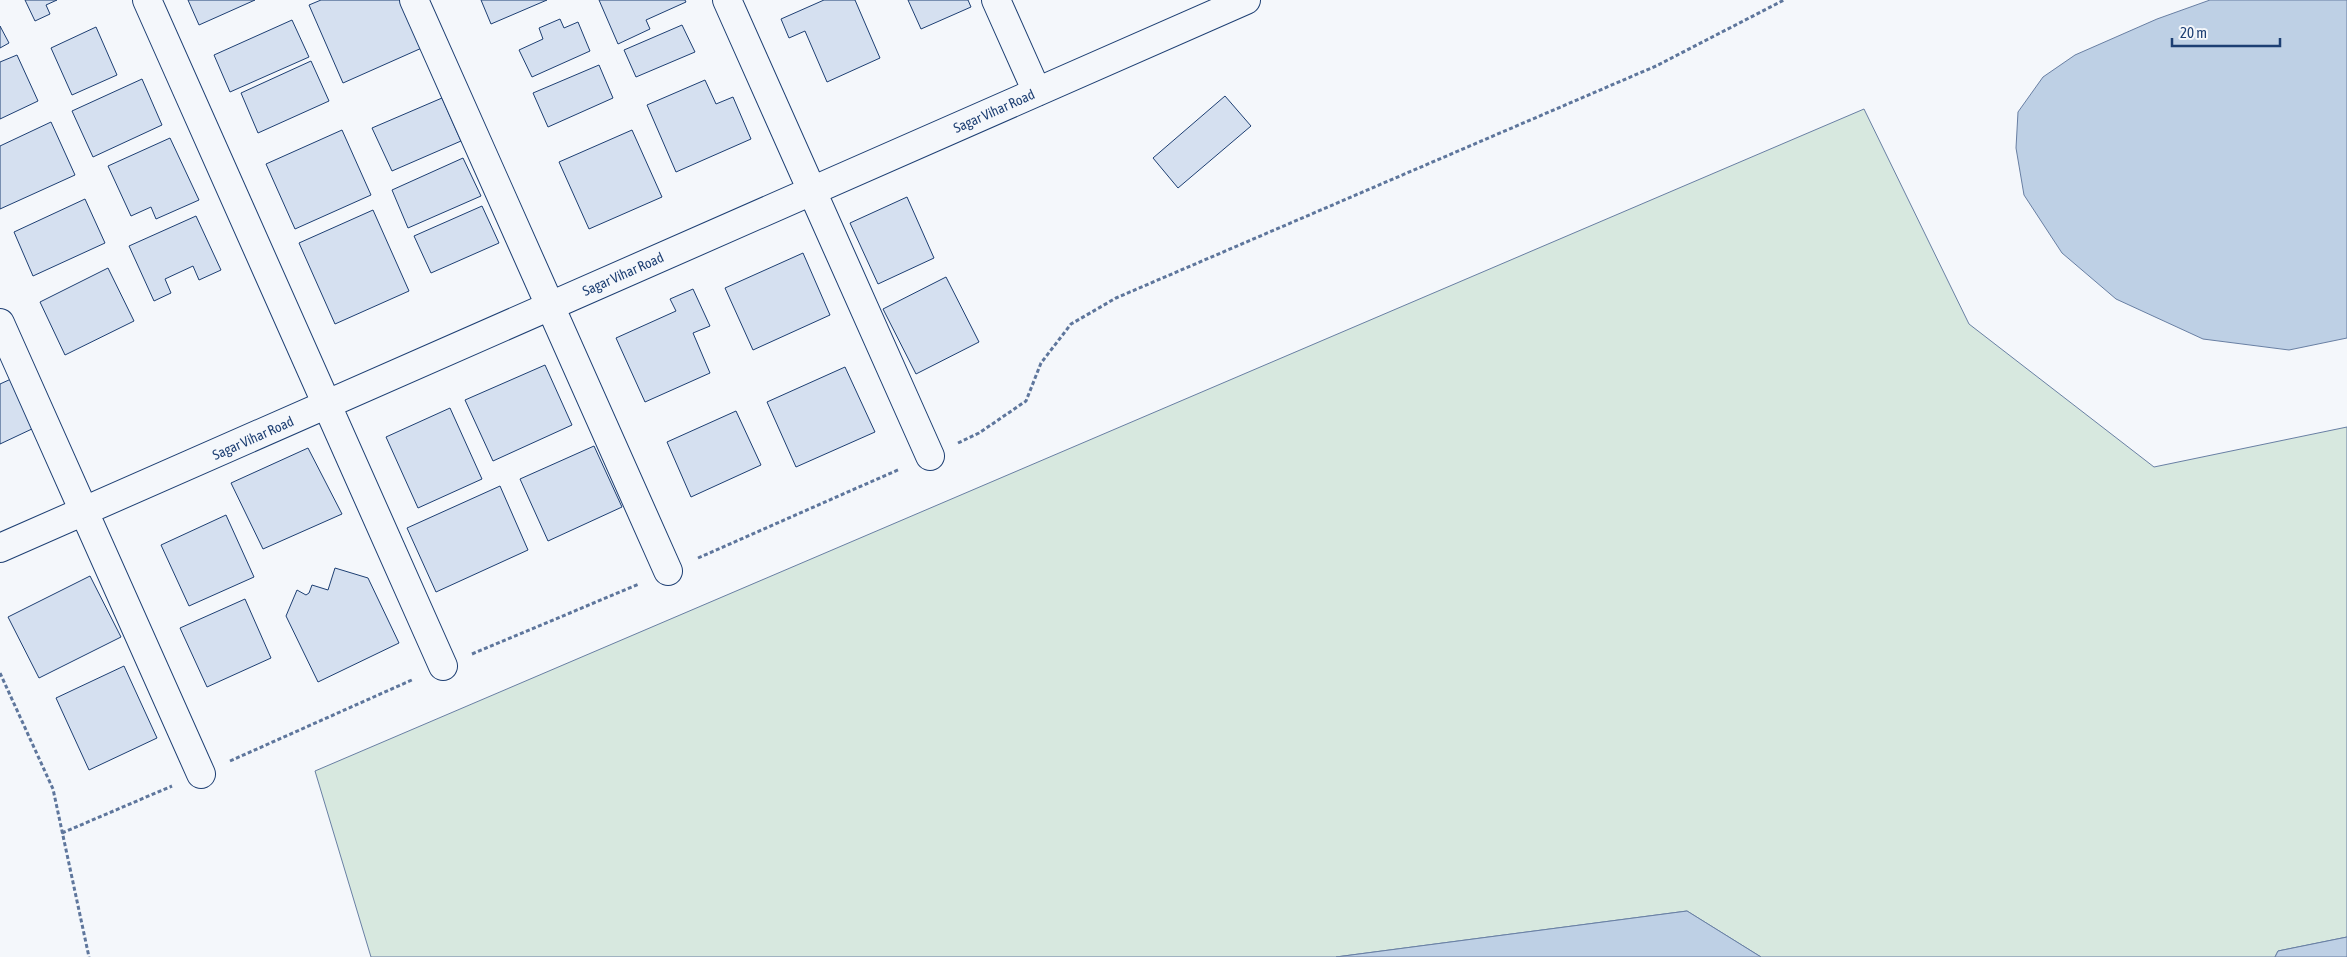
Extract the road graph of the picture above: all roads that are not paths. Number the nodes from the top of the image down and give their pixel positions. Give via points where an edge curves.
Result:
1 (147, 0) edge
2 (414, 0) edge
3 (727, 0) edge
4 (996, 0) edge
5 (1246, 0) edge
6 (1036, 92) junction
7 (812, 191) junction
8 (551, 306) junction
9 (0, 323) edge
10 (327, 405) junction
11 (930, 456) dead end
12 (84, 512) junction
13 (0, 548) edge
14 (668, 572) dead end
15 (443, 666) dead end
16 (201, 774) dead end

1 - 10 street
2 - 8 street
3 - 7 street
4 - 6 street
5 - 6 street, Sagar Vihar Road
6 - 7 street, Sagar Vihar Road
7 - 8 street, Sagar Vihar Road
7 - 11 street
8 - 10 street, Sagar Vihar Road
8 - 14 street
9 - 12 street
10 - 12 street, Sagar Vihar Road
10 - 15 street
12 - 13 street, Sagar Vihar Road
12 - 16 street

